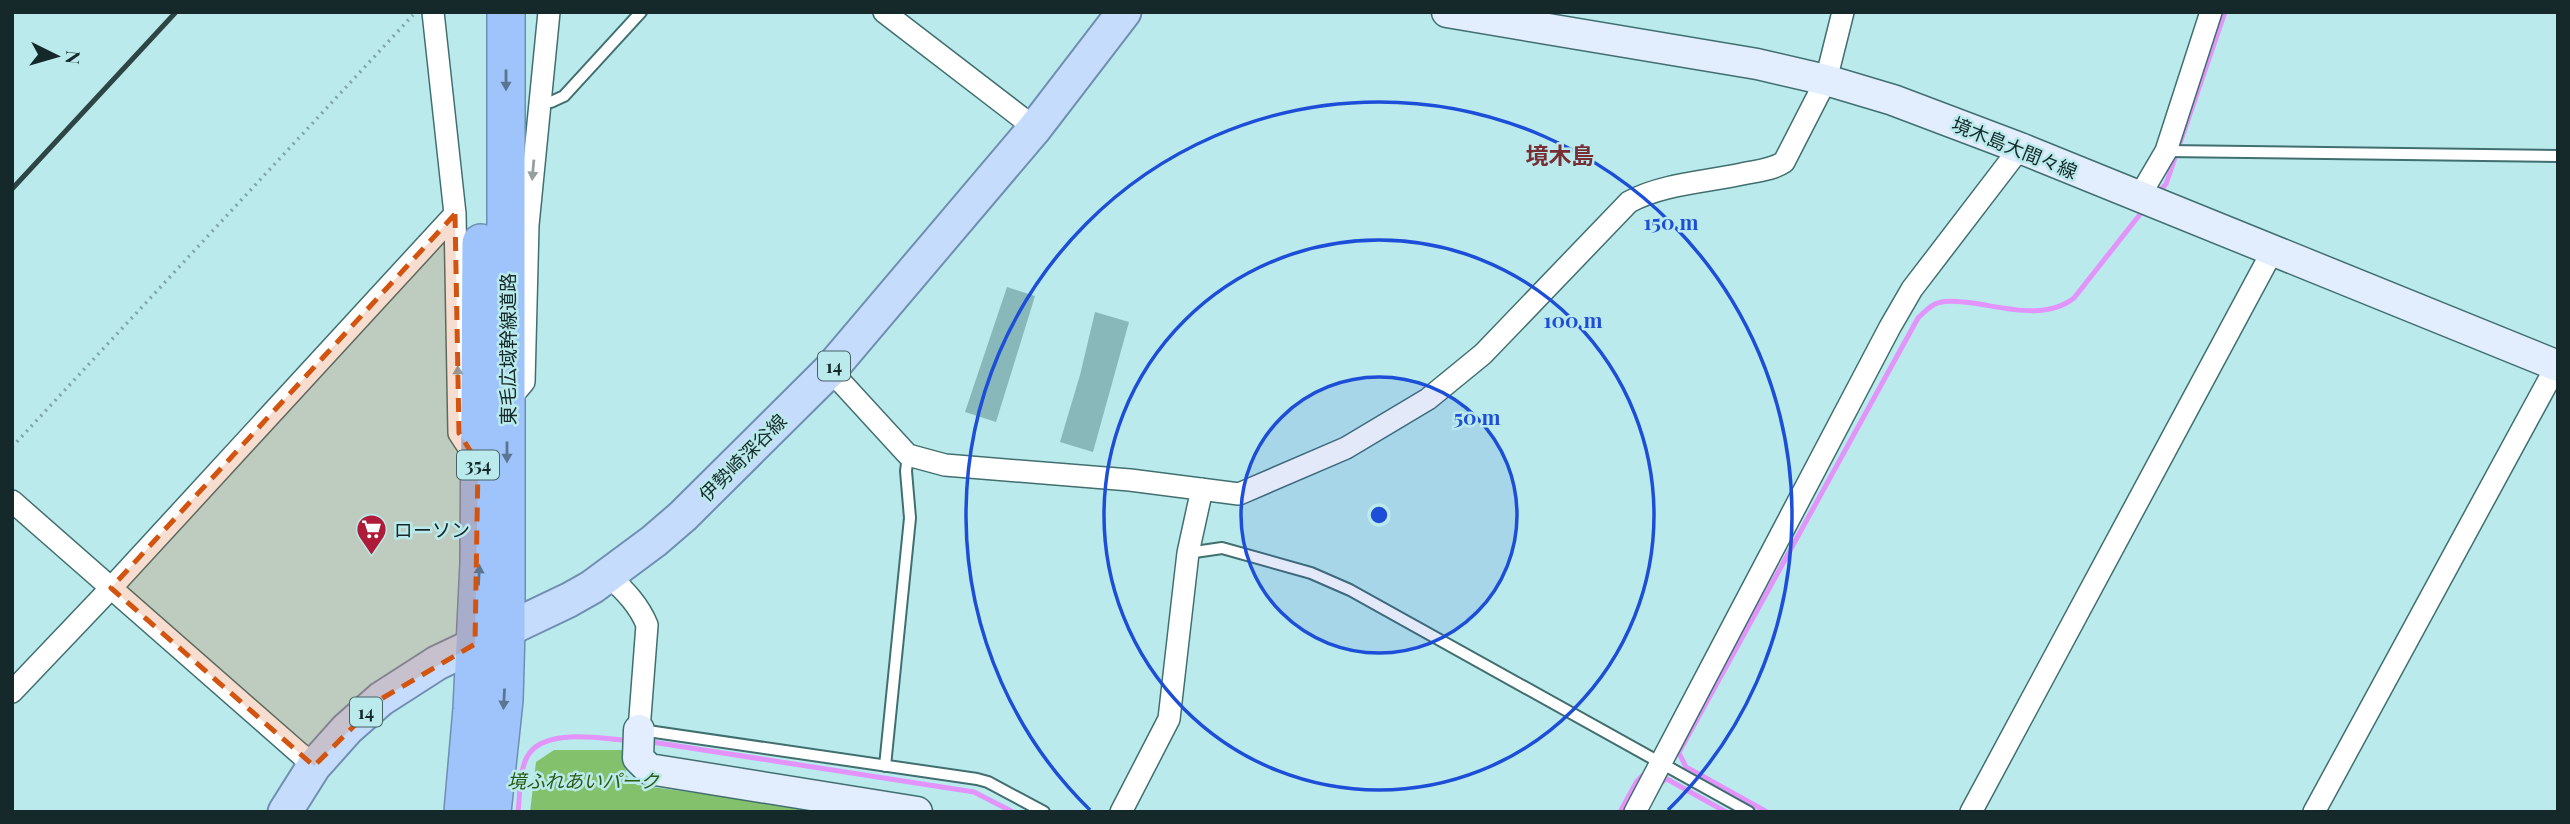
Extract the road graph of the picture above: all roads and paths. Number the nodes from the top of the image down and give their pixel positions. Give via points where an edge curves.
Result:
1 (482, 12) edge
2 (506, 12) edge
3 (550, 12) edge
4 (642, 12) edge
5 (884, 12) edge
6 (1124, 12) edge
7 (1447, 12) edge
8 (1843, 12) edge
9 (2211, 12) edge
10 (423, 13) edge
11 (1826, 80) junction
12 (540, 102) junction
13 (1035, 128) junction
14 (2020, 148) junction
15 (2166, 151) junction
16 (2558, 156) edge
17 (2138, 197) junction
18 (455, 214) junction
19 (2273, 250) junction
20 (2557, 365) edge
21 (830, 370) junction
22 (507, 402) junction
23 (12, 447) edge
24 (908, 456) junction
25 (478, 463) junction
26 (1202, 489) junction
27 (12, 501) edge
28 (1188, 552) junction
29 (609, 576) junction
30 (111, 588) junction
31 (491, 637) junction
32 (12, 692) edge
33 (639, 730) junction
34 (1662, 763) junction
35 (314, 766) junction
36 (885, 766) junction
37 (285, 812) edge
38 (463, 812) edge
39 (492, 812) edge
40 (917, 812) edge
41 (1044, 812) edge
42 (1121, 812) edge
43 (1635, 812) edge
44 (1749, 812) edge
45 (1971, 812) edge
46 (2314, 812) edge

1 - 25 highway, 東毛広域幹線道路 / 354
2 -> 22 highway, 東毛広域幹線道路 / 354
3 - 12 street
4 - 12 lane via 564,96
5 - 13 street
6 - 13 main road, 伊勢崎深谷線 / 14
7 - 11 main road, 境木島大間々線 via 1661,46
8 - 11 street
9 - 15 street
10 - 18 street
10 - 23 path
11 - 14 main road, 境木島大間々線
11 - 26 street via 1784,162 1646,193 1629,202 1483,354 1428,399 1346,447 1239,494
12 -> 22 street via 528,225 524,382
13 - 21 main road, 伊勢崎深谷線 / 14
14 - 17 main road, 境木島大間々線
14 - 34 street via 1912,289
15 - 16 lane
15 - 17 street
17 - 19 main road, 境木島大間々線
25 -> 18 street via 459,433
18 - 30 street
19 - 20 main road, 境木島大間々線
19 - 45 street
20 - 46 street
21 - 24 street
21 - 29 main road, 伊勢崎深谷線 / 14 via 683,516
22 -> 31 highway, 東毛広域幹線道路 / 354
24 - 26 street via 945,466
24 - 36 lane via 910,518
31 -> 25 highway, 東毛広域幹線道路 / 354 via 479,563
26 - 28 street
27 - 30 street
28 - 34 lane via 1222,548 1311,573 1384,608
28 - 42 street via 1169,719
29 - 31 main road, 伊勢崎深谷線 / 14
29 - 33 street via 630,596 647,625
30 - 32 street
30 - 35 street
31 - 35 main road, 伊勢崎深谷線 / 14 via 437,663 381,699 346,729
31 - 38 highway, 東毛広域幹線道路 / 354
31 -> 39 highway, 東毛広域幹線道路 / 354 via 504,701
33 - 36 lane
33 - 40 main road via 638,758 649,769
34 - 43 street
34 - 44 lane
35 - 37 main road, 伊勢崎深谷線 / 14
36 - 41 lane via 988,782

